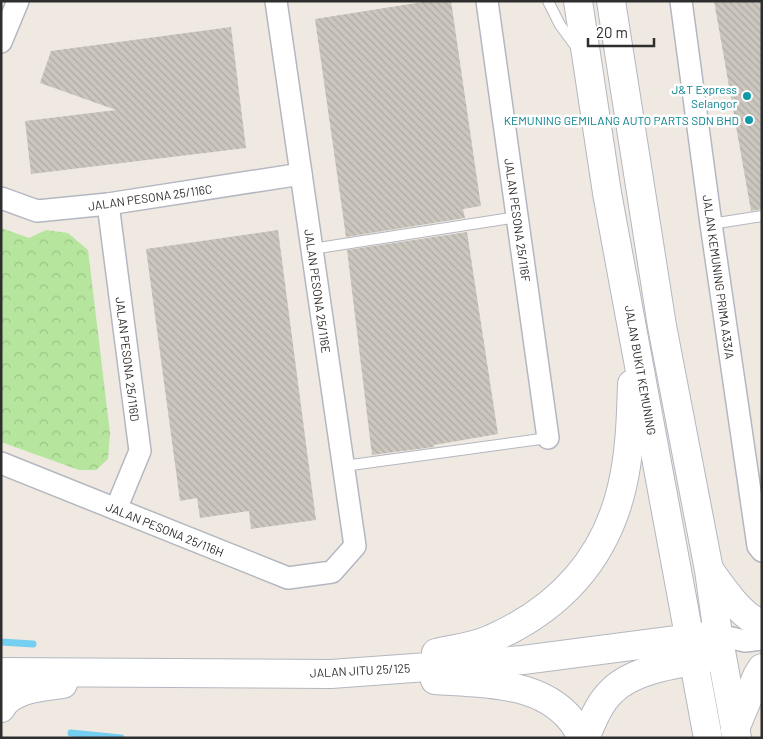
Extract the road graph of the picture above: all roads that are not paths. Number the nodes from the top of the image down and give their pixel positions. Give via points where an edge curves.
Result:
1 (18, 1) edge
2 (276, 1) edge
3 (487, 1) edge
4 (548, 1) edge
5 (578, 1) edge
6 (611, 1) edge
7 (681, 1) edge
8 (1, 42) edge
9 (587, 60) junction
10 (301, 174) junction
11 (1, 198) edge
12 (108, 204) junction
13 (762, 216) edge
14 (517, 217) junction
15 (710, 224) junction
16 (312, 249) junction
17 (633, 327) junction
18 (548, 438) joint
19 (1, 463) edge
20 (344, 466) junction
21 (116, 509) junction
22 (762, 550) edge
23 (709, 570) junction
24 (332, 572) joint
25 (756, 635) edge
26 (720, 646) junction
27 (692, 649) junction
28 (762, 668) edge
29 (1, 672) edge
30 (130, 672) junction
31 (331, 674) junction
32 (1, 708) edge
33 (736, 734) edge
34 (584, 738) edge
35 (708, 738) edge

1 - 8 street
2 - 10 street, JALAN PESONA 25/116E
3 - 14 street, JALAN PESONA 25/116F
4 - 9 lane via 560,25
5 - 9 main road, JALAN BUKIT KEMUNING
6 - 23 main road via 662,326
7 - 15 street, JALAN KEMUNING PRIMA A33/A
9 - 17 main road, JALAN BUKIT KEMUNING via 607,192
10 - 12 street, JALAN PESONA 25/116C
10 - 16 street, JALAN PESONA 25/116E
11 - 12 street, JALAN PESONA 25/116C via 37,211
12 - 21 street, JALAN PESONA 25/116D via 140,451
13 - 15 lane
14 - 16 lane
14 - 18 street, JALAN PESONA 25/116F
15 - 22 street, JALAN KEMUNING PRIMA A33/A via 758,546
16 - 20 street, JALAN PESONA 25/116E
17 - 27 main road, JALAN BUKIT KEMUNING
17 - 31 main road via 631,419 622,487 609,526 582,572 553,602 489,640
18 - 20 lane
19 - 21 street, JALAN PESONA 25/116H
20 - 24 street, JALAN PESONA 25/116E via 355,546
21 - 24 street, JALAN PESONA 25/116H via 288,578
23 - 25 main road via 752,620
23 - 26 main road
25 - 26 street
26 - 27 main road
26 - 33 main road
27 - 31 main road, JALAN JITU 25/125
27 - 34 main road via 657,669 627,679 611,691
27 - 35 main road, JALAN BUKIT KEMUNING
28 - 33 main road
29 - 30 main road, JALAN JITU 25/125
30 - 31 main road, JALAN JITU 25/125
30 - 32 main road via 30,690 16,694
31 - 34 main road via 494,684 535,694 558,707

